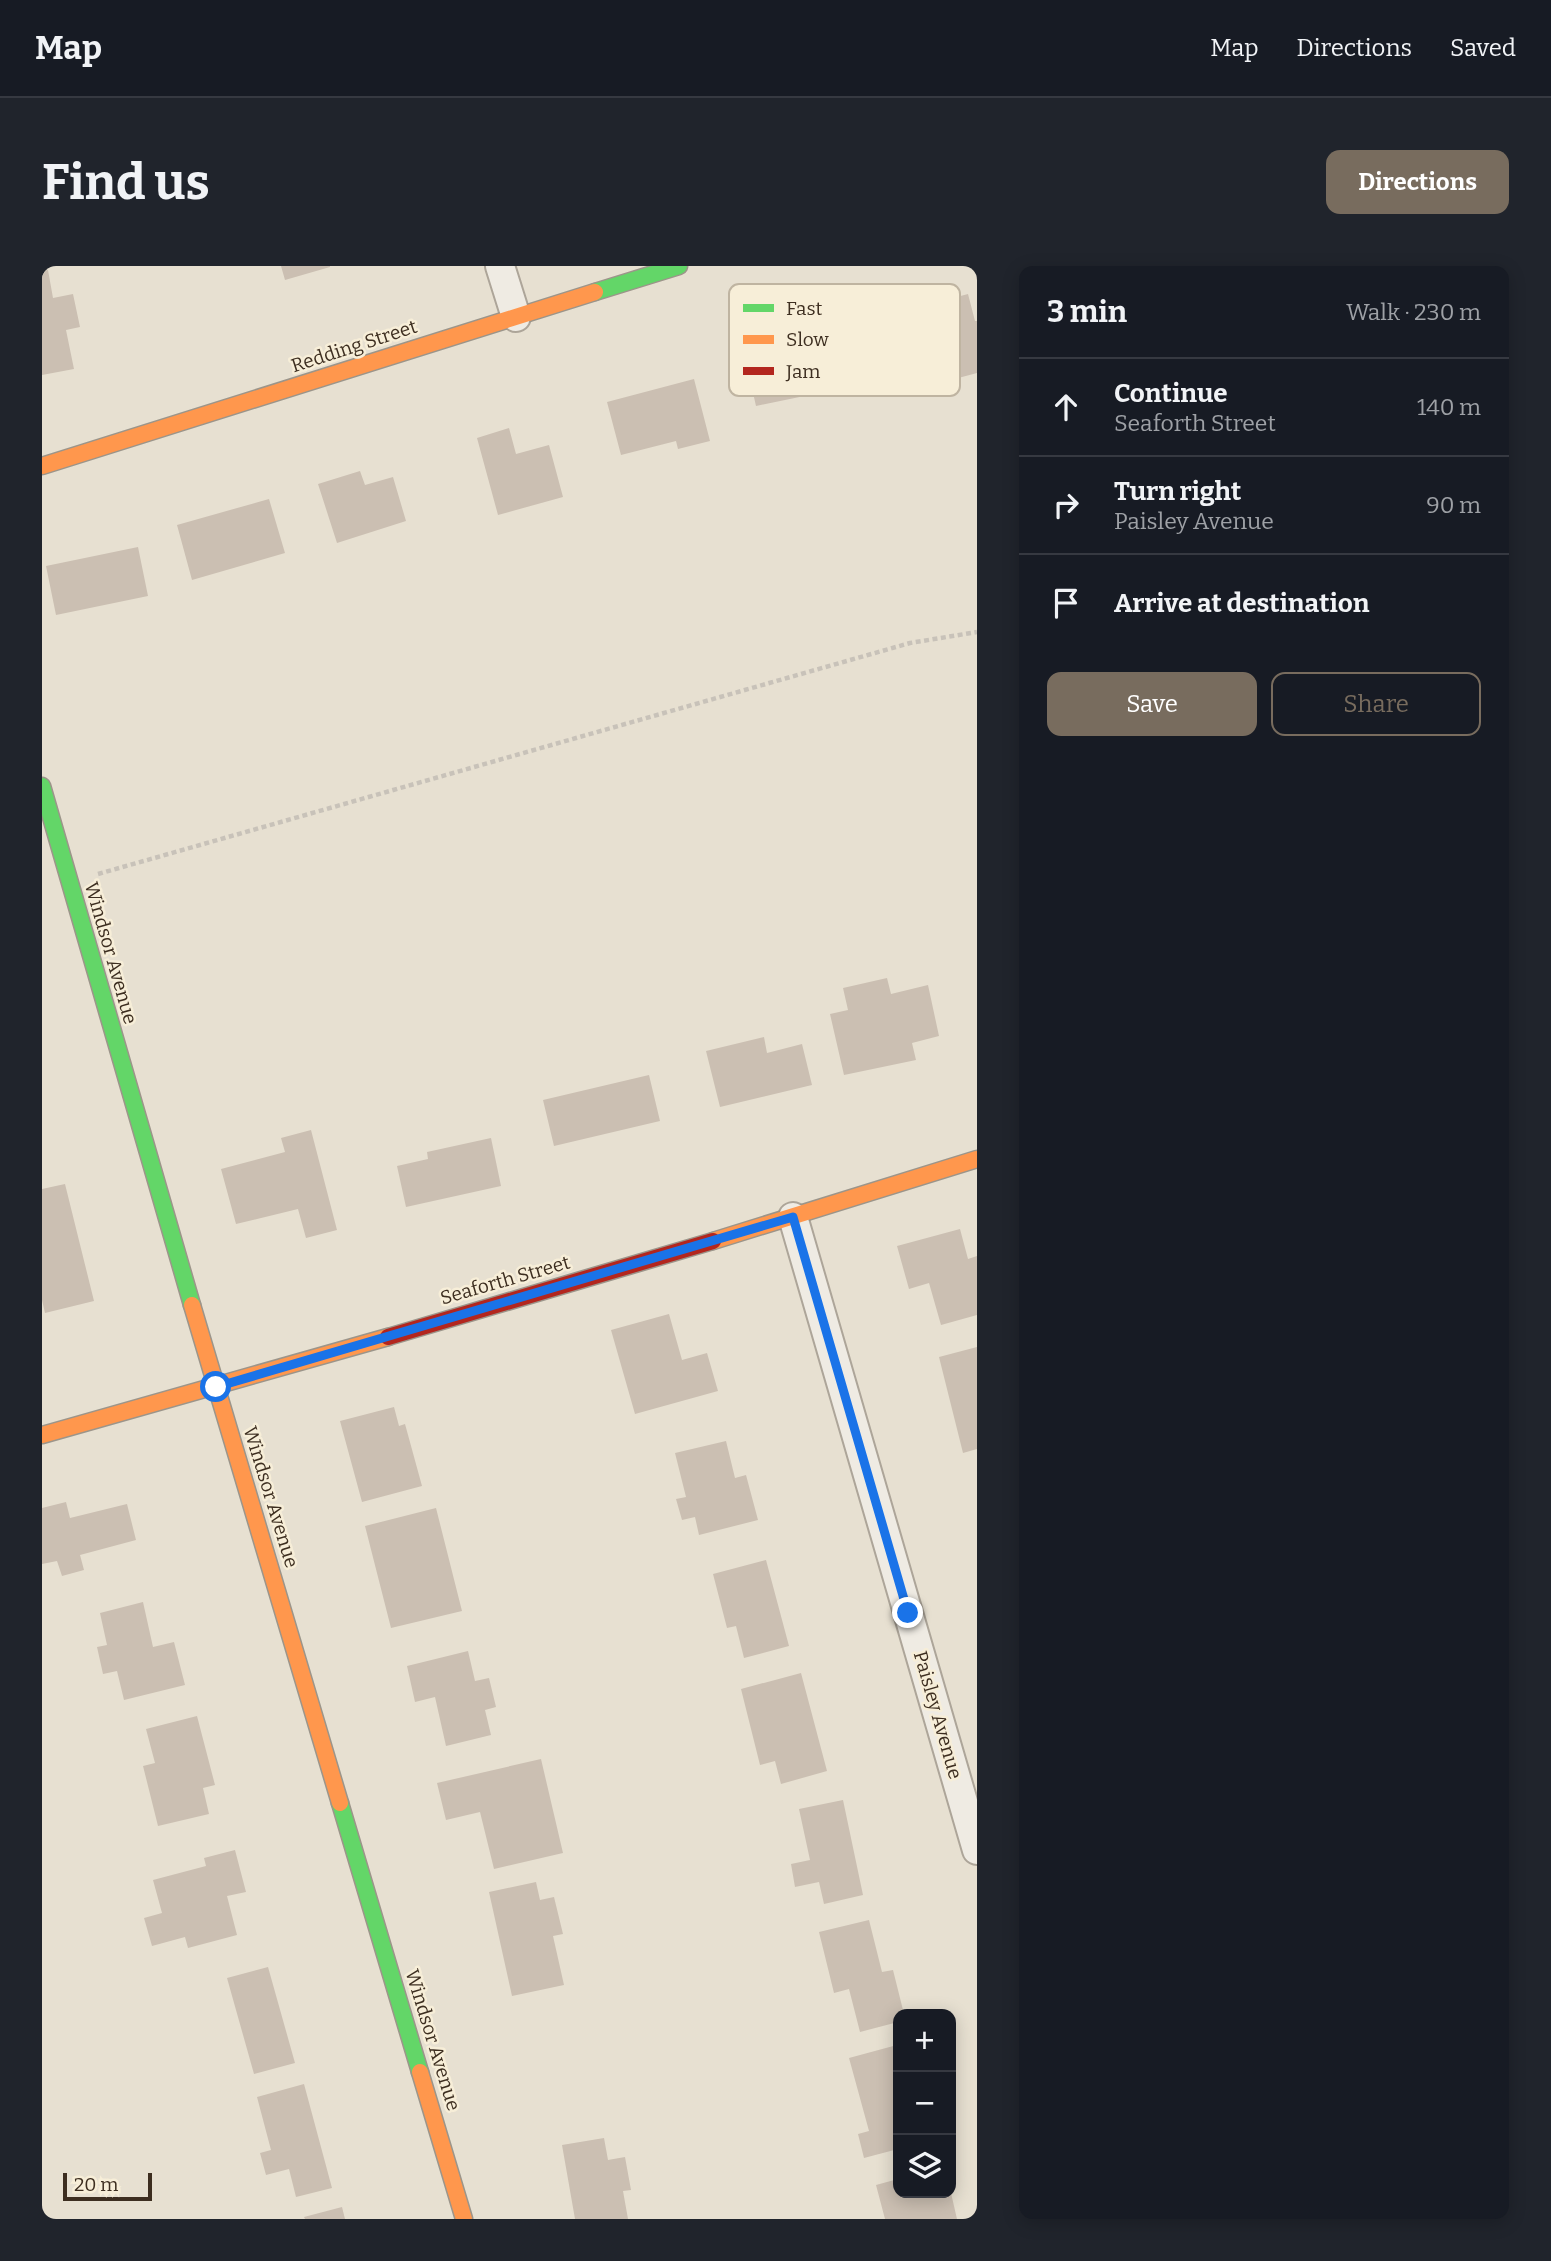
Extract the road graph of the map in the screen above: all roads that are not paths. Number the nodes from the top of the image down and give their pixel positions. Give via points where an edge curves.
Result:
1 (500, 266) edge
2 (679, 266) edge
3 (516, 317) junction
4 (42, 466) edge
5 (42, 786) edge
6 (977, 1159) edge
7 (793, 1217) junction
8 (216, 1387) junction
9 (42, 1435) edge
10 (977, 1850) edge
11 (464, 2219) edge

1 - 3 street
2 - 3 street, Redding Street
3 - 4 street, Redding Street
5 - 8 street, Windsor Avenue
6 - 7 street, Seaforth Street
7 - 8 street, Seaforth Street
7 - 10 street, Paisley Avenue
8 - 9 street, Seaforth Street
8 - 11 street, Windsor Avenue

